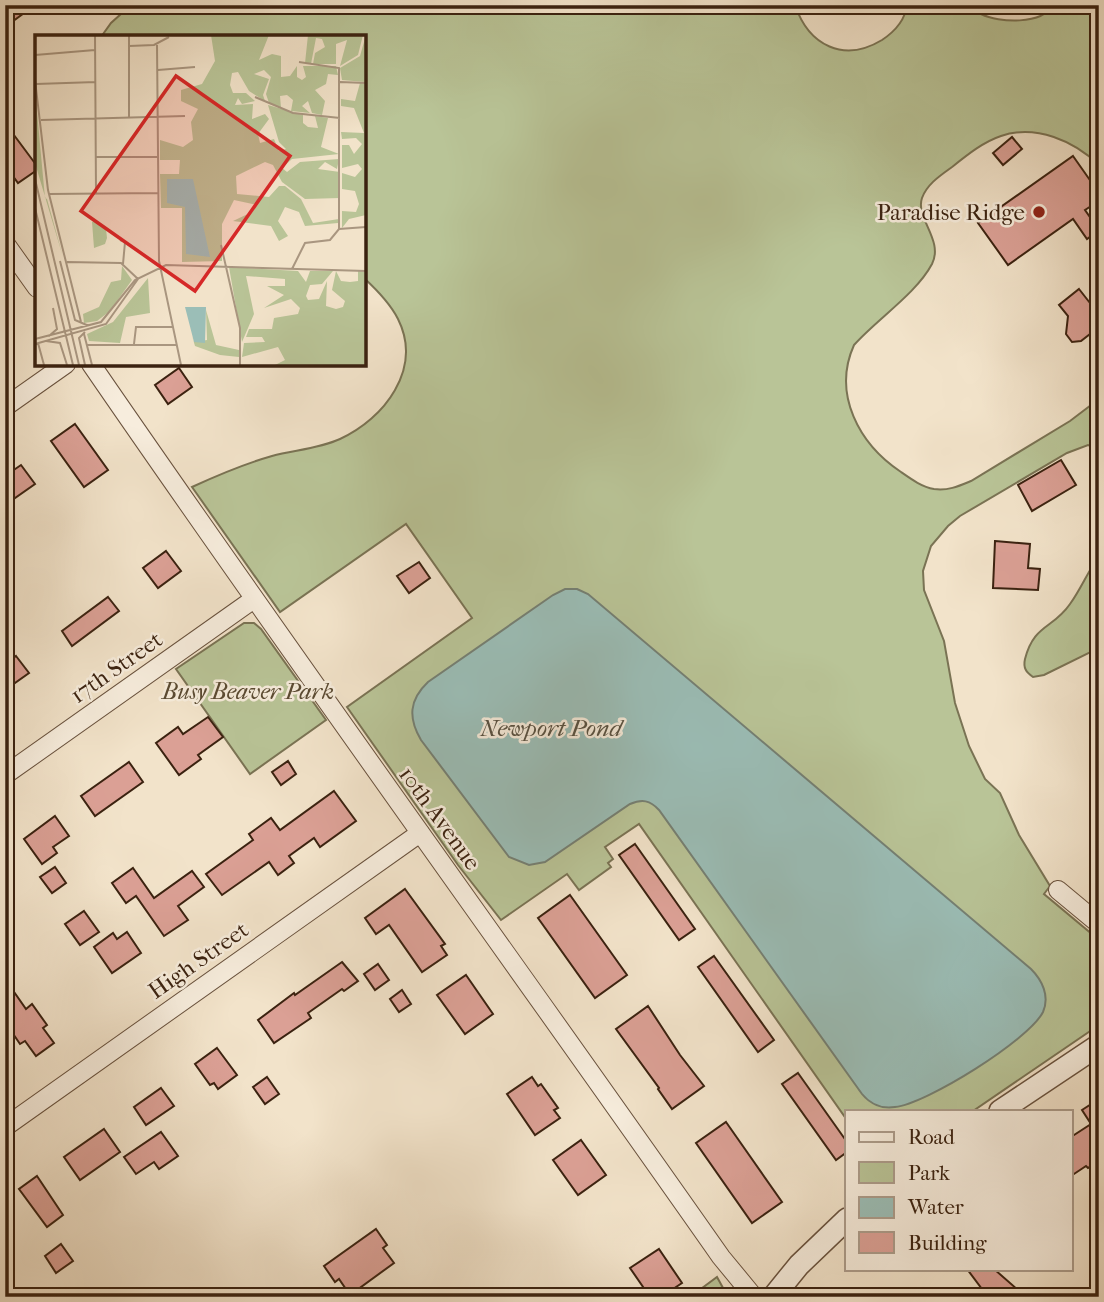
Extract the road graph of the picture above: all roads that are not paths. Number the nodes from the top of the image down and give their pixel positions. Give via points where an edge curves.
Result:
1 (5, 243) edge
2 (35, 285) edge
3 (63, 366) edge
4 (92, 366) edge
5 (5, 407) edge
6 (254, 599) junction
7 (5, 775) edge
8 (420, 833) junction
9 (1058, 890) dead end
10 (1099, 924) edge
11 (1099, 1045) edge
12 (1002, 1110) edge
13 (8, 1118) edge
14 (845, 1221) edge
15 (754, 1297) edge
16 (773, 1297) edge

1 - 2 street
3 - 5 street
4 - 6 street, 10th Avenue
6 - 7 street, 17th Street
6 - 8 street, 10th Avenue
8 - 13 street, High Street
8 - 15 street, 10th Avenue
9 - 10 street
11 - 12 street
14 - 16 street

